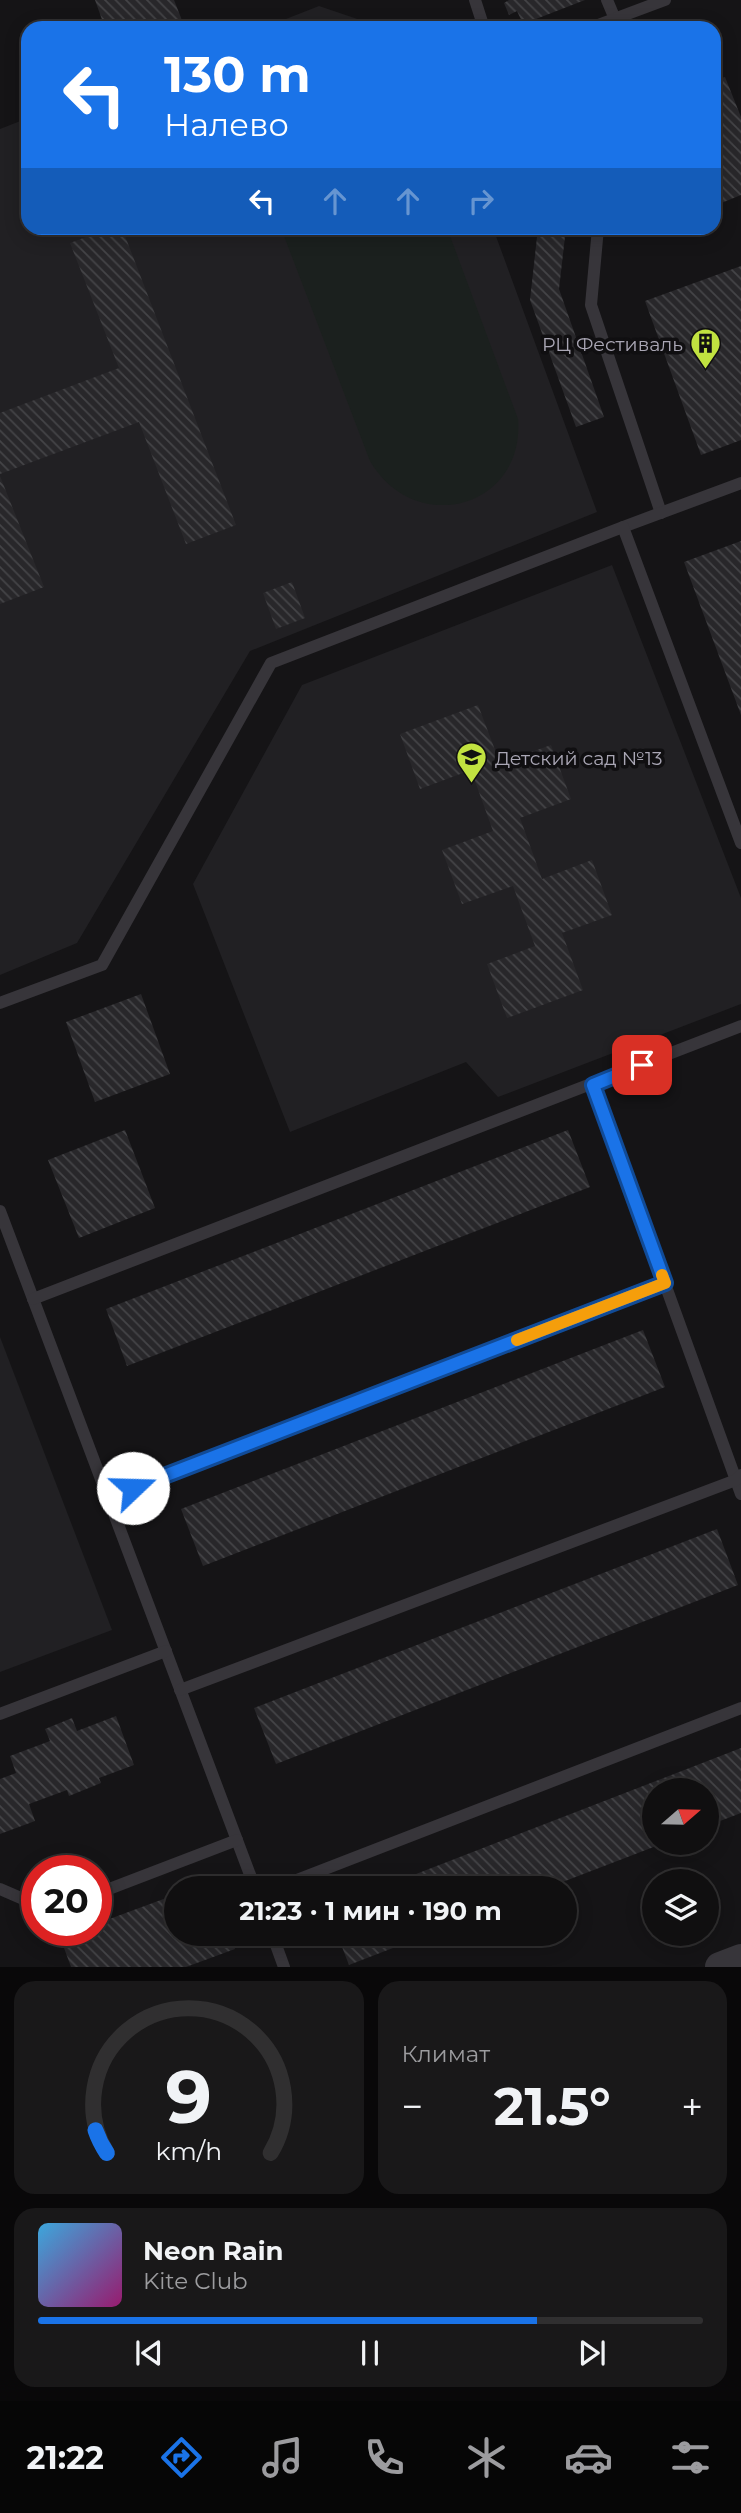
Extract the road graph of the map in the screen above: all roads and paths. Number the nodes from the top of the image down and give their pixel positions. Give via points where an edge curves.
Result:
1 (475, 0) edge
2 (607, 0) edge
3 (665, 0) edge
4 (482, 21) edge
5 (612, 21) edge
6 (618, 21) edge
7 (597, 235) edge
8 (741, 483) edge
9 (661, 513) junction
10 (624, 527) junction
11 (741, 844) edge
12 (0, 1003) edge
13 (741, 1026) edge
14 (593, 1085) junction
15 (0, 1211) edge
16 (665, 1283) junction
17 (33, 1299) junction
18 (738, 1478) edge
19 (741, 1494) edge
20 (108, 1497) junction
21 (166, 1651) junction
22 (180, 1690) junction
23 (741, 1708) edge
24 (0, 1714) edge
25 (237, 1840) junction
26 (250, 1876) edge
27 (307, 1876) edge
28 (112, 1888) edge
29 (0, 1889) edge
30 (21, 1898) edge
31 (277, 1946) edge
32 (741, 1959) edge
33 (285, 1967) edge
34 (720, 1967) edge

1 - 4 lane
2 - 5 lane
3 - 6 lane
7 - 9 lane via 591,305
8 - 9 lane
9 - 10 lane
10 - 11 lane
10 - 12 lane via 271,663 102,965
13 - 14 lane
14 - 16 lane
14 - 17 lane
15 - 17 lane
16 - 18 lane
16 - 20 lane
17 - 20 lane
18 - 19 lane
18 - 22 lane
20 - 21 lane
21 - 22 lane
21 - 24 lane
22 - 25 lane
23 - 27 lane
25 - 26 lane
25 - 28 lane
29 - 30 lane
31 - 33 lane
32 - 34 street

